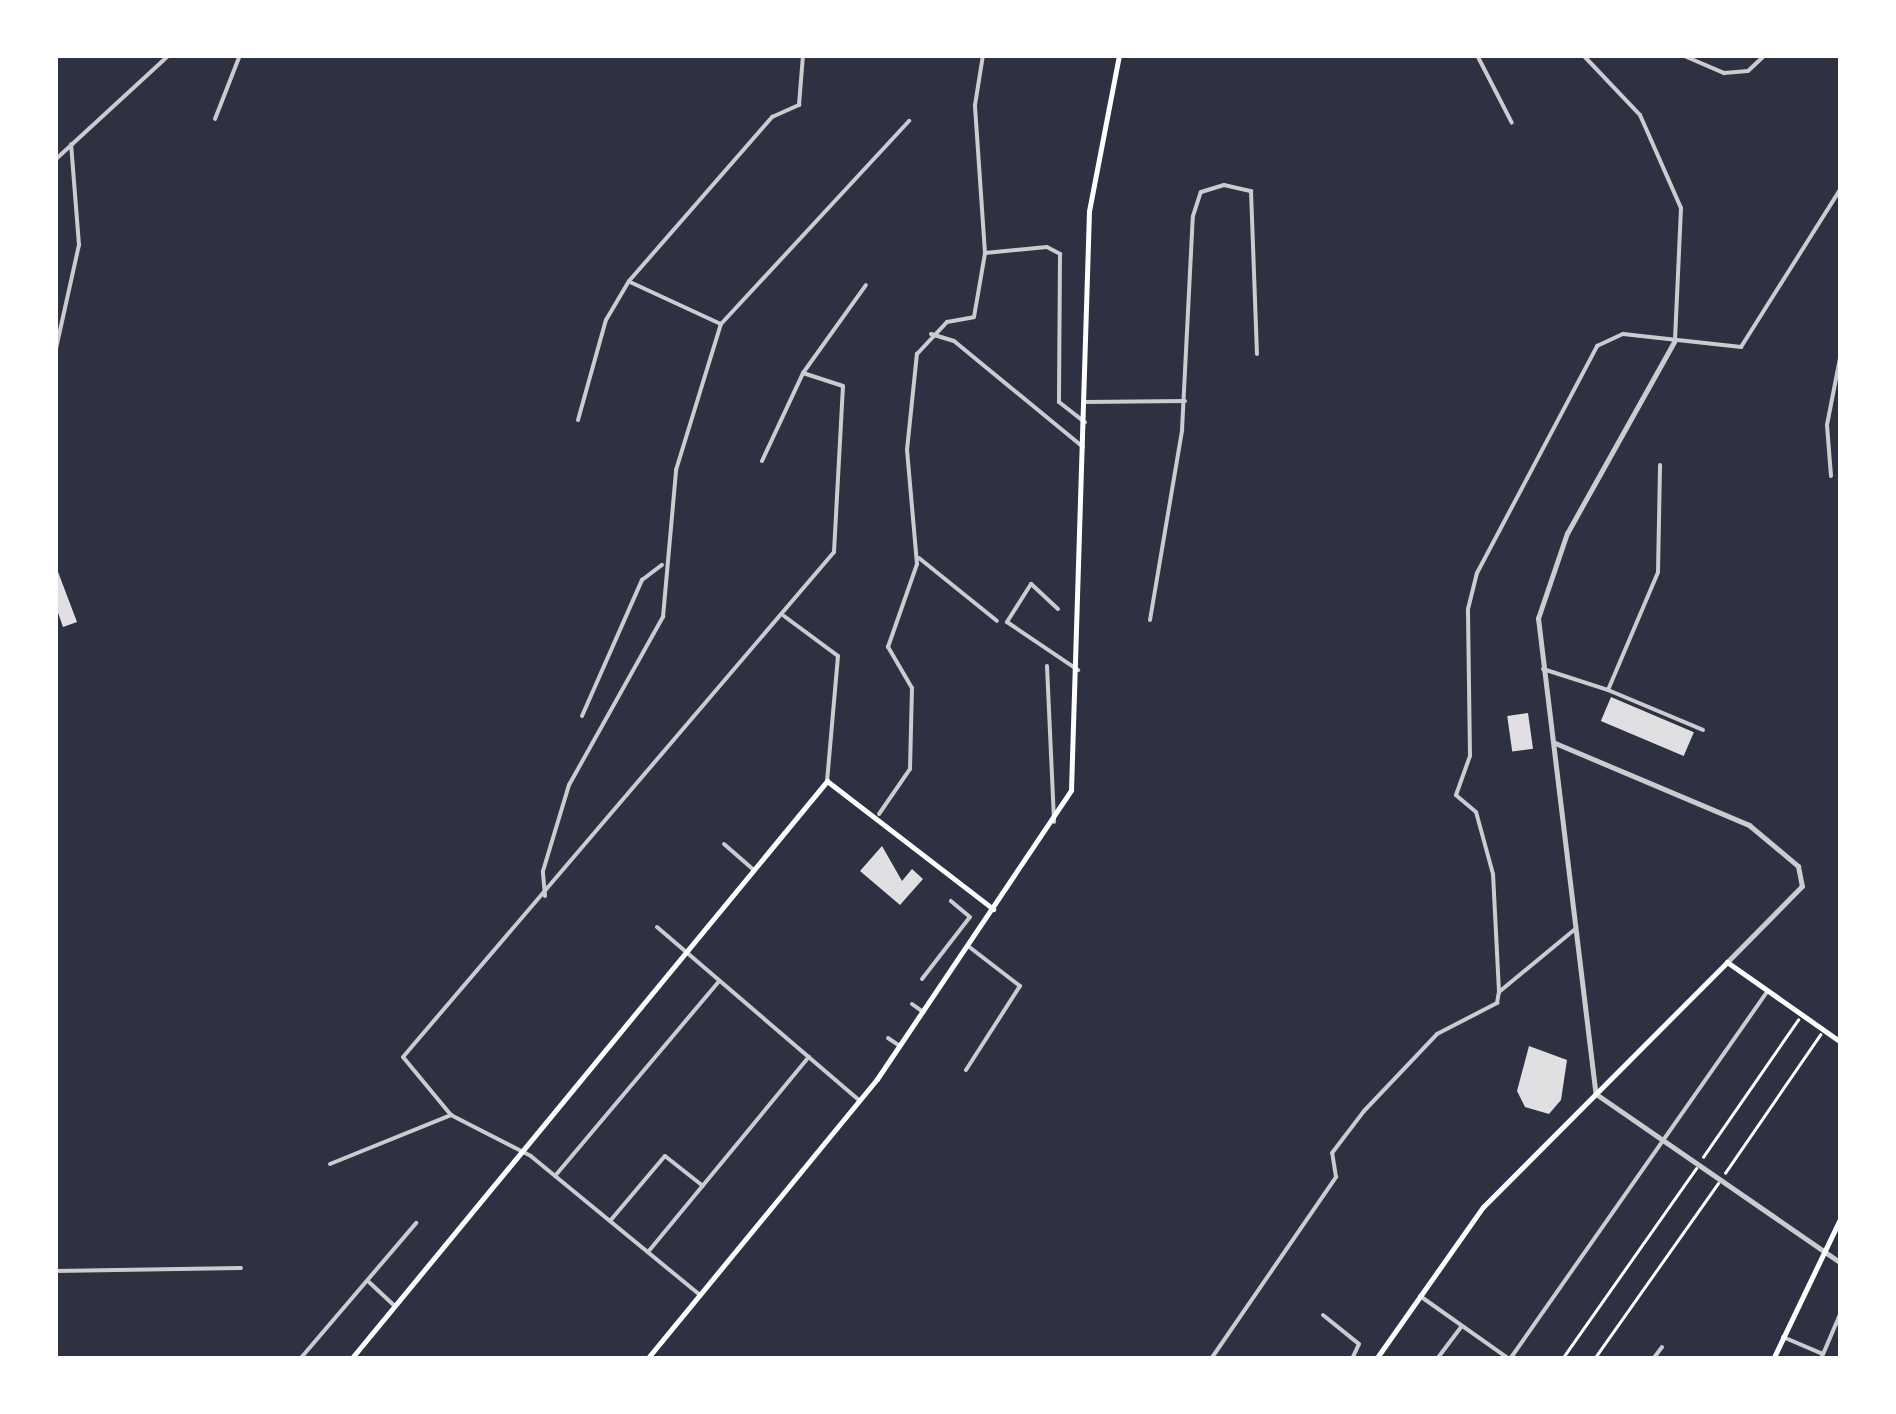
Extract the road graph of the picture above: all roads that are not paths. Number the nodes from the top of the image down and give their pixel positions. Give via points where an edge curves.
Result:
1 (169, 55) edge
2 (240, 55) edge
3 (803, 55) edge
4 (983, 55) edge
5 (1119, 55) edge
6 (1478, 55) edge
7 (1583, 55) edge
8 (1682, 55) edge
9 (1765, 55) edge
10 (215, 119) dead end
11 (908, 121) dead end
12 (1512, 124) dead end
13 (71, 144) junction
14 (55, 160) edge
15 (1841, 188) edge
16 (985, 252) junction
17 (629, 281) junction
18 (866, 285) dead end
19 (720, 324) junction
20 (931, 334) junction
21 (1675, 340) junction
22 (55, 353) edge
23 (1841, 353) edge
24 (1257, 354) dead end
25 (803, 373) junction
26 (1185, 401) junction
27 (1085, 402) junction
28 (578, 420) dead end
29 (1085, 422) junction
30 (1084, 448) junction
31 (762, 461) dead end
32 (1660, 465) dead end
33 (1831, 476) dead end
34 (917, 556) junction
35 (662, 564) junction
36 (1058, 609) dead end
37 (784, 616) junction
38 (997, 620) dead end
39 (1150, 620) dead end
40 (1047, 666) dead end
41 (1543, 669) junction
42 (1078, 670) junction
43 (1608, 690) junction
44 (582, 716) dead end
45 (1703, 730) dead end
46 (1555, 743) junction
47 (827, 781) junction
48 (879, 814) junction
49 (1054, 822) junction
50 (724, 844) dead end
51 (753, 869) junction
52 (545, 896) junction
53 (951, 901) dead end
54 (993, 909) junction
55 (657, 927) dead end
56 (1578, 928) junction
57 (968, 946) junction
58 (686, 952) junction
59 (1727, 962) junction
60 (922, 979) dead end
61 (719, 981) junction
62 (1768, 991) junction
63 (1499, 992) junction
64 (912, 1004) dead end
65 (923, 1012) junction
66 (888, 1038) dead end
67 (1841, 1042) edge
68 (900, 1046) junction
69 (809, 1058) junction
70 (966, 1070) dead end
71 (1596, 1094) junction
72 (860, 1102) junction
73 (451, 1115) junction
74 (1664, 1142) junction
75 (521, 1149) junction
76 (330, 1164) dead end
77 (555, 1176) junction
78 (703, 1186) junction
79 (1841, 1218) edge
80 (416, 1222) dead end
81 (610, 1222) junction
82 (648, 1252) junction
83 (1824, 1252) junction
84 (1841, 1263) edge
85 (241, 1268) dead end
86 (55, 1271) edge
87 (369, 1282) junction
88 (700, 1295) junction
89 (1420, 1296) junction
90 (394, 1306) junction
91 (1841, 1312) edge
92 (1322, 1315) dead end
93 (1461, 1326) junction
94 (1783, 1337) junction
95 (1662, 1347) dead end
96 (1822, 1357) edge
97 (171, 1359) edge
98 (206, 1359) edge
99 (300, 1359) edge
100 (350, 1359) edge
101 (647, 1359) edge
102 (1211, 1359) edge
103 (1352, 1359) edge
104 (1376, 1359) edge
105 (1437, 1359) edge
106 (1510, 1359) edge
107 (1654, 1359) edge
108 (1773, 1359) edge

1 - 13 street
2 - 10 street
3 - 17 street via 799,105 772,117
4 - 16 street via 975,105
5 - 27 main road via 1089,211
6 - 12 street
7 - 21 street via 1640,115 1681,208
8 - 9 street via 1724,73 1748,71
11 - 19 street
13 - 14 street
13 - 22 street via 80,196 72,293
15 - 21 street via 1741,348
16 - 20 street via 974,318
16 - 29 street via 1060,254 1059,402
17 - 19 street
17 - 28 street via 606,320
18 - 25 street
19 - 35 street via 686,417
20 - 30 street via 954,342
20 - 34 street via 917,354 907,450 908,544
21 - 41 street via 1556,556 1538,618
21 - 63 street via 1623,334 1597,346 1477,573 1468,609 1470,756 1456,795 1476,812 1493,874
23 - 33 street via 1827,425
24 - 26 street via 1251,192 1224,184 1201,192 1192,216
25 - 31 street
25 - 37 street via 843,386 841,527 823,569
26 - 27 street
26 - 39 street
27 - 29 main road
29 - 30 main road
30 - 42 main road
32 - 43 street via 1658,572
34 - 38 street
34 - 48 street via 888,647 912,688 910,769
35 - 44 street via 635,592
35 - 52 street via 663,618 569,785 542,871
36 - 42 street via 1031,584 1007,622
37 - 47 street via 838,656
37 - 52 street
40 - 49 street via 1044,758
41 - 43 street
41 - 46 street
42 - 49 main road via 1074,778
43 - 45 street
46 - 56 street
46 - 59 street via 1749,825 1798,866 1802,886
47 - 48 main road
47 - 51 main road
48 - 54 main road
49 - 54 main road
50 - 51 street
51 - 58 main road
52 - 73 street via 403,1057
53 - 60 street via 970,916
54 - 57 main road
55 - 58 street
56 - 63 street
56 - 71 street
57 - 65 main road
57 - 70 street via 1020,986
58 - 61 street
58 - 75 main road
59 - 62 main road
59 - 71 main road
61 - 69 street
61 - 77 street
62 - 67 main road
62 - 74 street
63 - 102 street via 1497,1003 1437,1034 1364,1112 1332,1153 1336,1177
64 - 65 street
65 - 68 main road
66 - 68 street
68 - 72 main road
69 - 72 street
69 - 78 street
71 - 74 street
71 - 89 main road via 1483,1207
72 - 88 main road
73 - 75 street
73 - 76 street
74 - 83 street
74 - 106 street
75 - 77 street
75 - 90 main road
77 - 81 street
78 - 81 street via 665,1156
78 - 82 street
79 - 83 main road
80 - 87 street
81 - 82 street
82 - 88 street
83 - 84 street
83 - 94 main road
85 - 86 street
87 - 90 street
87 - 99 street
88 - 101 main road
89 - 93 street
89 - 104 main road
90 - 100 main road
91 - 96 street
92 - 103 street via 1358,1344
93 - 105 street
93 - 106 street
94 - 96 street
94 - 108 main road
95 - 107 street
97 - 98 street

